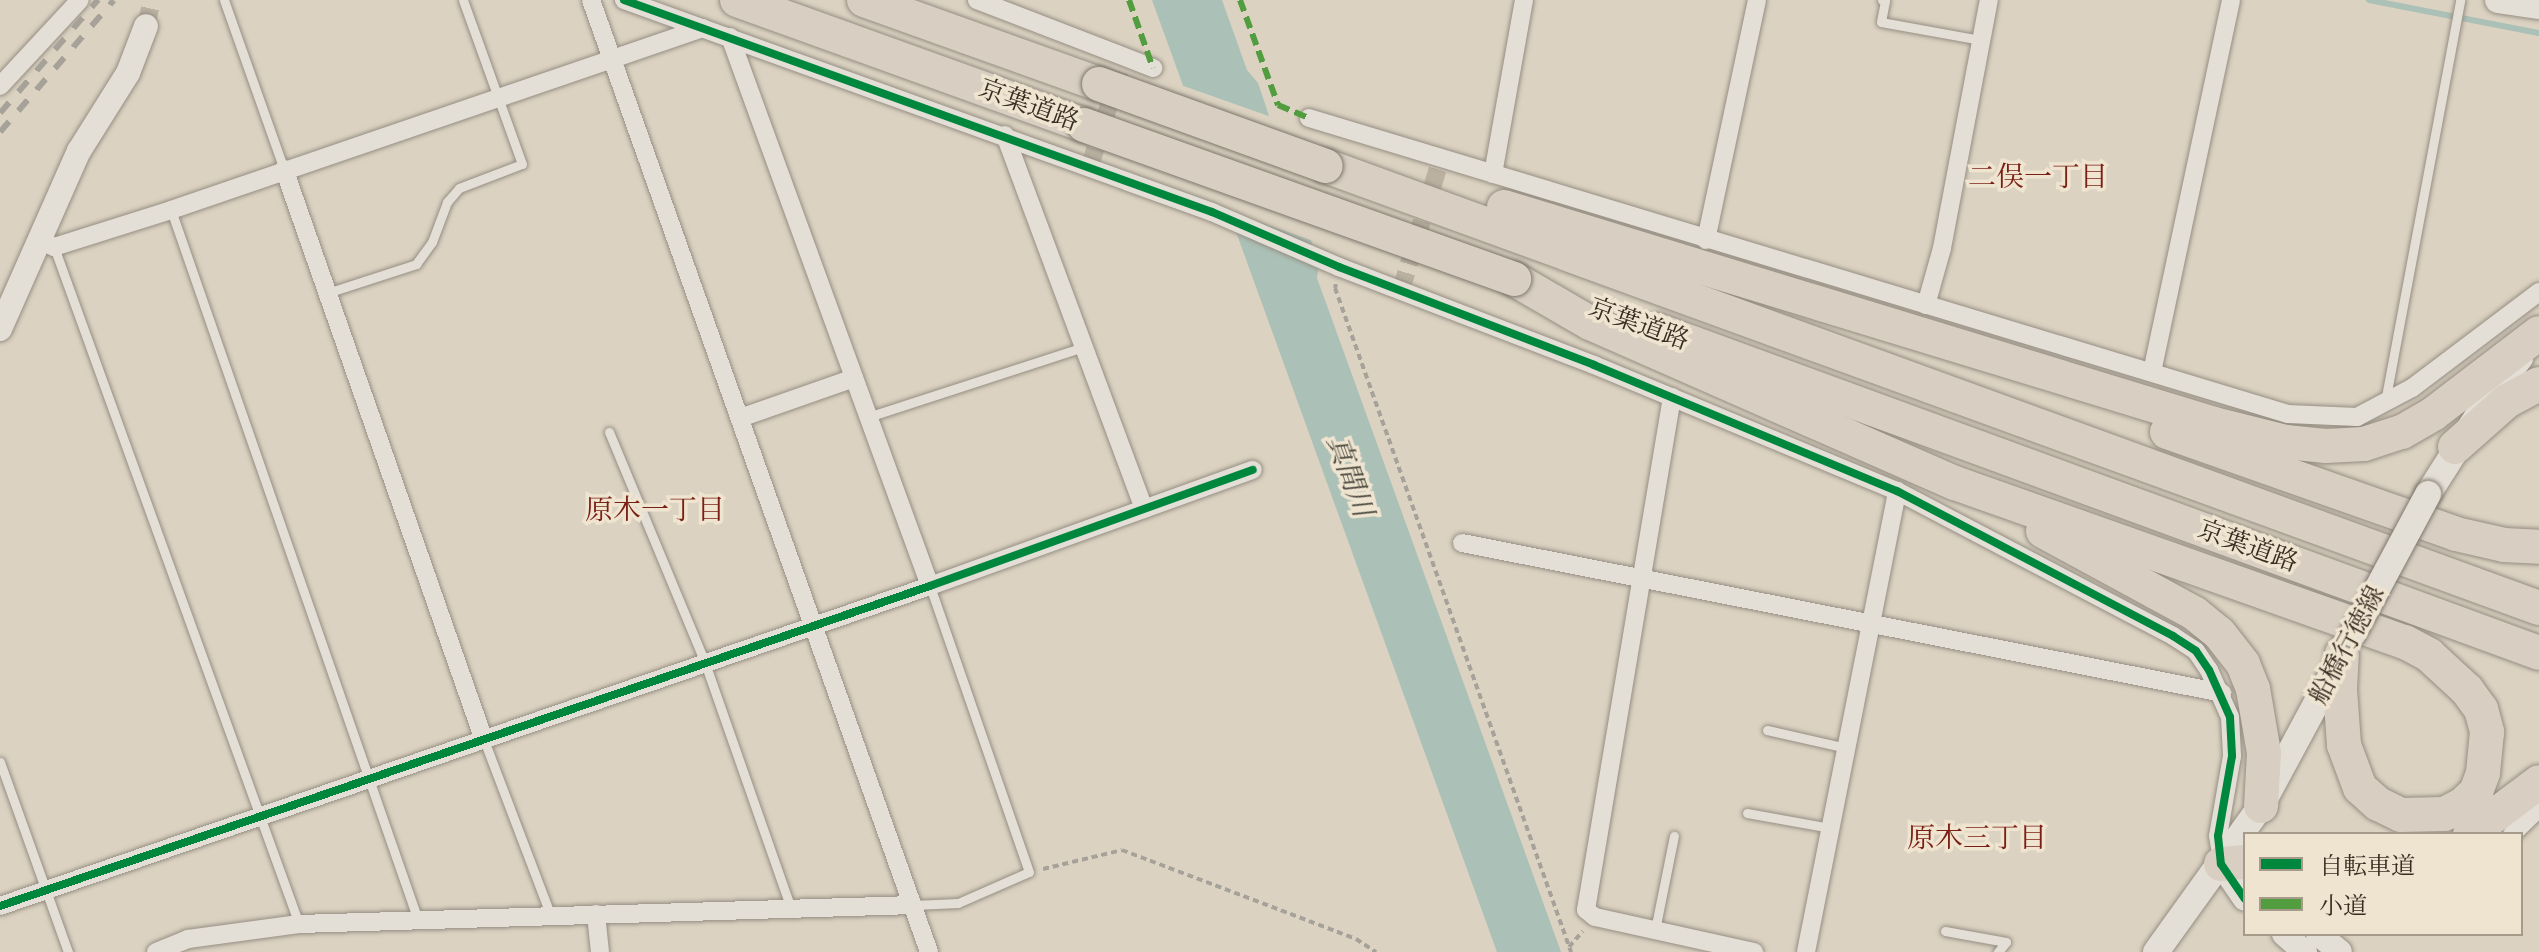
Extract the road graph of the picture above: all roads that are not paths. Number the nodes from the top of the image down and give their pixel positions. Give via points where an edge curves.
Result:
1 (80, 0) edge
2 (224, 0) edge
3 (463, 0) edge
4 (591, 0) edge
5 (624, 0) edge
6 (737, 0) edge
7 (864, 0) edge
8 (977, 0) edge
9 (1524, 0) edge
10 (1757, 0) edge
11 (1882, 0) edge
12 (1989, 0) edge
13 (2231, 0) edge
14 (2460, 0) edge
15 (2505, 1) edge
16 (2539, 6) edge
17 (146, 26) tunnel mouth
18 (703, 28) junction
19 (730, 37) junction
20 (1981, 40) junction
21 (612, 59) junction
22 (1153, 68) dead end
23 (0, 86) edge
24 (497, 98) junction
25 (1309, 118) dead end
26 (1005, 135) junction
27 (1326, 166) junction
28 (284, 169) junction
29 (1493, 174) junction
30 (171, 210) junction
31 (1706, 240) junction
32 (47, 244) junction
33 (1514, 279) junction
34 (2539, 292) edge
35 (327, 293) junction
36 (1806, 298) junction
37 (1926, 305) junction
38 (0, 329) edge
39 (2539, 336) edge
40 (1083, 347) junction
41 (2539, 362) edge
42 (2152, 372) junction
43 (854, 378) junction
44 (2539, 384) edge
45 (2492, 393) junction
46 (1672, 397) junction
47 (2385, 402) junction
48 (868, 417) junction
49 (740, 418) junction
50 (609, 432) dead end
51 (2455, 447) junction
52 (1253, 470) dead end
53 (1955, 483) junction
54 (1897, 491) junction
55 (1144, 509) junction
56 (1462, 543) dead end
57 (2539, 547) edge
58 (1643, 578) junction
59 (930, 586) junction
60 (2539, 608) edge
61 (1870, 622) junction
62 (814, 626) junction
63 (2347, 644) junction
64 (2539, 653) edge
65 (705, 663) junction
66 (2222, 693) junction
67 (1767, 730) dead end
68 (484, 740) junction
69 (1846, 748) junction
70 (0, 762) edge
71 (369, 779) junction
72 (2539, 782) edge
73 (2261, 806) junction
74 (2539, 808) edge
75 (1747, 813) dead end
76 (260, 816) junction
77 (1830, 828) junction
78 (2252, 832) edge
79 (2473, 832) edge
80 (2514, 832) edge
81 (1674, 836) dead end
82 (2239, 868) edge
83 (2243, 889) edge
84 (46, 890) junction
85 (913, 905) junction
86 (0, 906) edge
87 (791, 908) junction
88 (596, 914) junction
89 (551, 916) junction
90 (419, 923) junction
91 (299, 924) junction
92 (1655, 930) junction
93 (1945, 931) dead end
94 (2286, 936) edge
95 (2320, 936) edge
96 (68, 952) edge
97 (156, 952) edge
98 (600, 952) edge
99 (929, 952) edge
100 (1754, 952) edge
101 (1806, 952) edge
102 (1998, 952) edge
103 (2156, 952) edge
104 (2305, 952) edge
105 (2340, 952) edge

1 - 23 street
2 - 28 lane
3 - 24 lane
4 - 21 street
5 - 18 street
6 - 33 highway, 京葉道路, bridge
7 - 27 highway, 京葉道路, bridge
8 - 22 street
9 - 29 street
10 - 31 street
11 - 20 lane via 1881,22
12 - 20 street
13 - 42 street
14 - 47 lane
15 - 16 main road
17 - 32 street via 128,73 79,151
18 - 19 street
18 - 21 street
19 - 26 street
19 - 43 street
20 - 37 street via 1942,248
21 - 24 street
21 - 49 street
24 - 28 street
24 - 35 lane via 522,164 459,188 416,264
25 - 29 street
26 - 40 street
26 - 46 street via 1212,212
27 - 36 highway via 1438,188
27 - 60 highway, 京葉道路
28 - 30 street
28 - 35 street
29 - 31 street
30 - 32 street
30 - 71 lane
31 - 37 street
32 - 38 street
32 - 76 lane
33 - 53 highway via 1590,323
33 - 64 highway, 京葉道路
34 - 47 street via 2412,388
35 - 68 street
36 - 39 highway via 2214,424 2326,446 2364,444 2402,432
36 - 57 highway via 2456,534
37 - 42 street
39 - 45 main road, 船橋行徳線
40 - 48 lane
40 - 55 street
41 - 45 highway
42 - 47 street via 2288,414 2357,417
43 - 48 street
43 - 49 street
44 - 51 highway via 2507,401
45 - 51 main road, 船橋行徳線
46 - 54 street
46 - 58 street
48 - 59 street
49 - 62 street
50 - 65 lane
51 - 63 main road, 船橋行徳線, bridge
52 - 55 street
53 - 63 highway via 2405,642 2429,655 2467,690 2481,709 2487,732 2483,773 2476,792 2462,805 2444,814 2401,815 2360,788 2344,745 2340,689
53 - 73 highway via 2194,613 2219,633 2243,664 2253,689 2264,753
54 - 61 street
54 - 66 street via 2173,636 2196,651
55 - 59 street
56 - 58 street
58 - 61 street
58 - 92 street via 1586,910 1595,917
59 - 62 street
59 - 85 lane via 1029,872 958,903
61 - 66 street
61 - 69 street
62 - 65 street
62 - 85 street
63 - 73 main road, 船橋行徳線
65 - 68 street
65 - 87 lane
66 - 82 street via 2232,735 2218,836
67 - 69 lane
68 - 71 street
68 - 89 lane
69 - 77 street
70 - 84 lane
71 - 76 street
71 - 90 lane
72 - 79 highway
73 - 78 main road, 船橋行徳線
74 - 80 street
75 - 77 lane
76 - 84 street
76 - 91 lane
77 - 101 street
81 - 92 lane
82 - 83 street
82 - 103 main road, 船橋行徳線
84 - 86 street
84 - 96 lane
85 - 87 street
85 - 99 street
87 - 88 street
88 - 89 street
88 - 98 street
89 - 90 street
90 - 91 street
91 - 97 street via 188,939
92 - 100 street
93 - 102 lane via 2006,942
94 - 104 street
95 - 105 street

